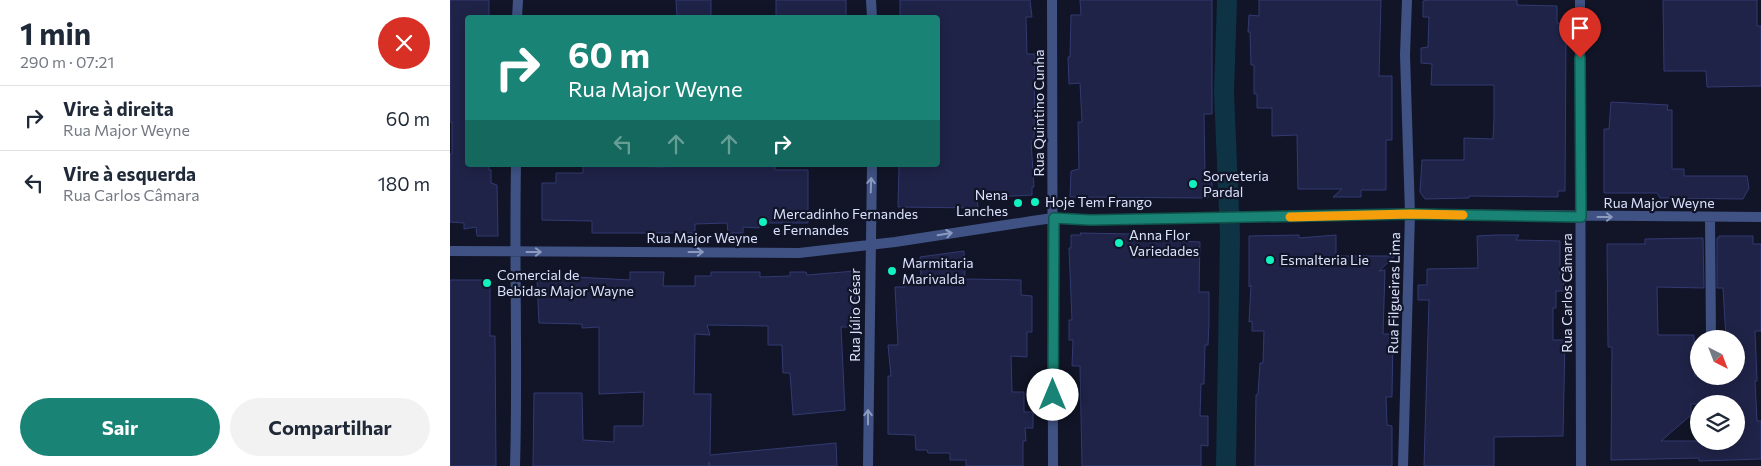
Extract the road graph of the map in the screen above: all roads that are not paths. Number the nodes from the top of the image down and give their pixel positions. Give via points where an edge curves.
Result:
1 (518, 0) edge
2 (871, 0) edge
3 (1052, 0) edge
4 (1407, 0) edge
5 (1580, 0) edge
6 (518, 15) edge
7 (872, 15) edge
8 (516, 167) edge
9 (872, 167) edge
10 (1410, 214) junction
11 (1581, 217) junction
12 (1710, 217) junction
13 (1761, 217) edge
14 (1054, 218) junction
15 (870, 245) junction
16 (450, 251) edge
17 (514, 252) junction
18 (1711, 330) edge
19 (515, 466) edge
20 (868, 466) edge
21 (1053, 466) edge
22 (1403, 466) edge
23 (1580, 466) edge

1 - 6 street
2 - 7 street
3 - 14 street, Rua Quintino Cunha
4 - 10 street, Rua Filgueiras Lima
5 - 11 street, Rua Carlos Câmara
8 - 17 street
15 -> 9 street, Rua Júlio César
10 - 11 street, Rua Major Weyne
10 - 14 street, Rua Major Weyne
10 - 22 street, Rua Filgueiras Lima
11 -> 12 street, Rua Major Weyne
11 - 23 street, Rua Carlos Câmara
12 - 13 street, Rua Major Weyne
12 - 18 street
15 -> 14 street, Rua Major Weyne
14 - 21 street, Rua Quintino Cunha
17 -> 15 street, Rua Major Weyne via 799,253
20 -> 15 street, Rua Júlio César
16 - 17 street, Rua Major Weyne
17 - 19 street

